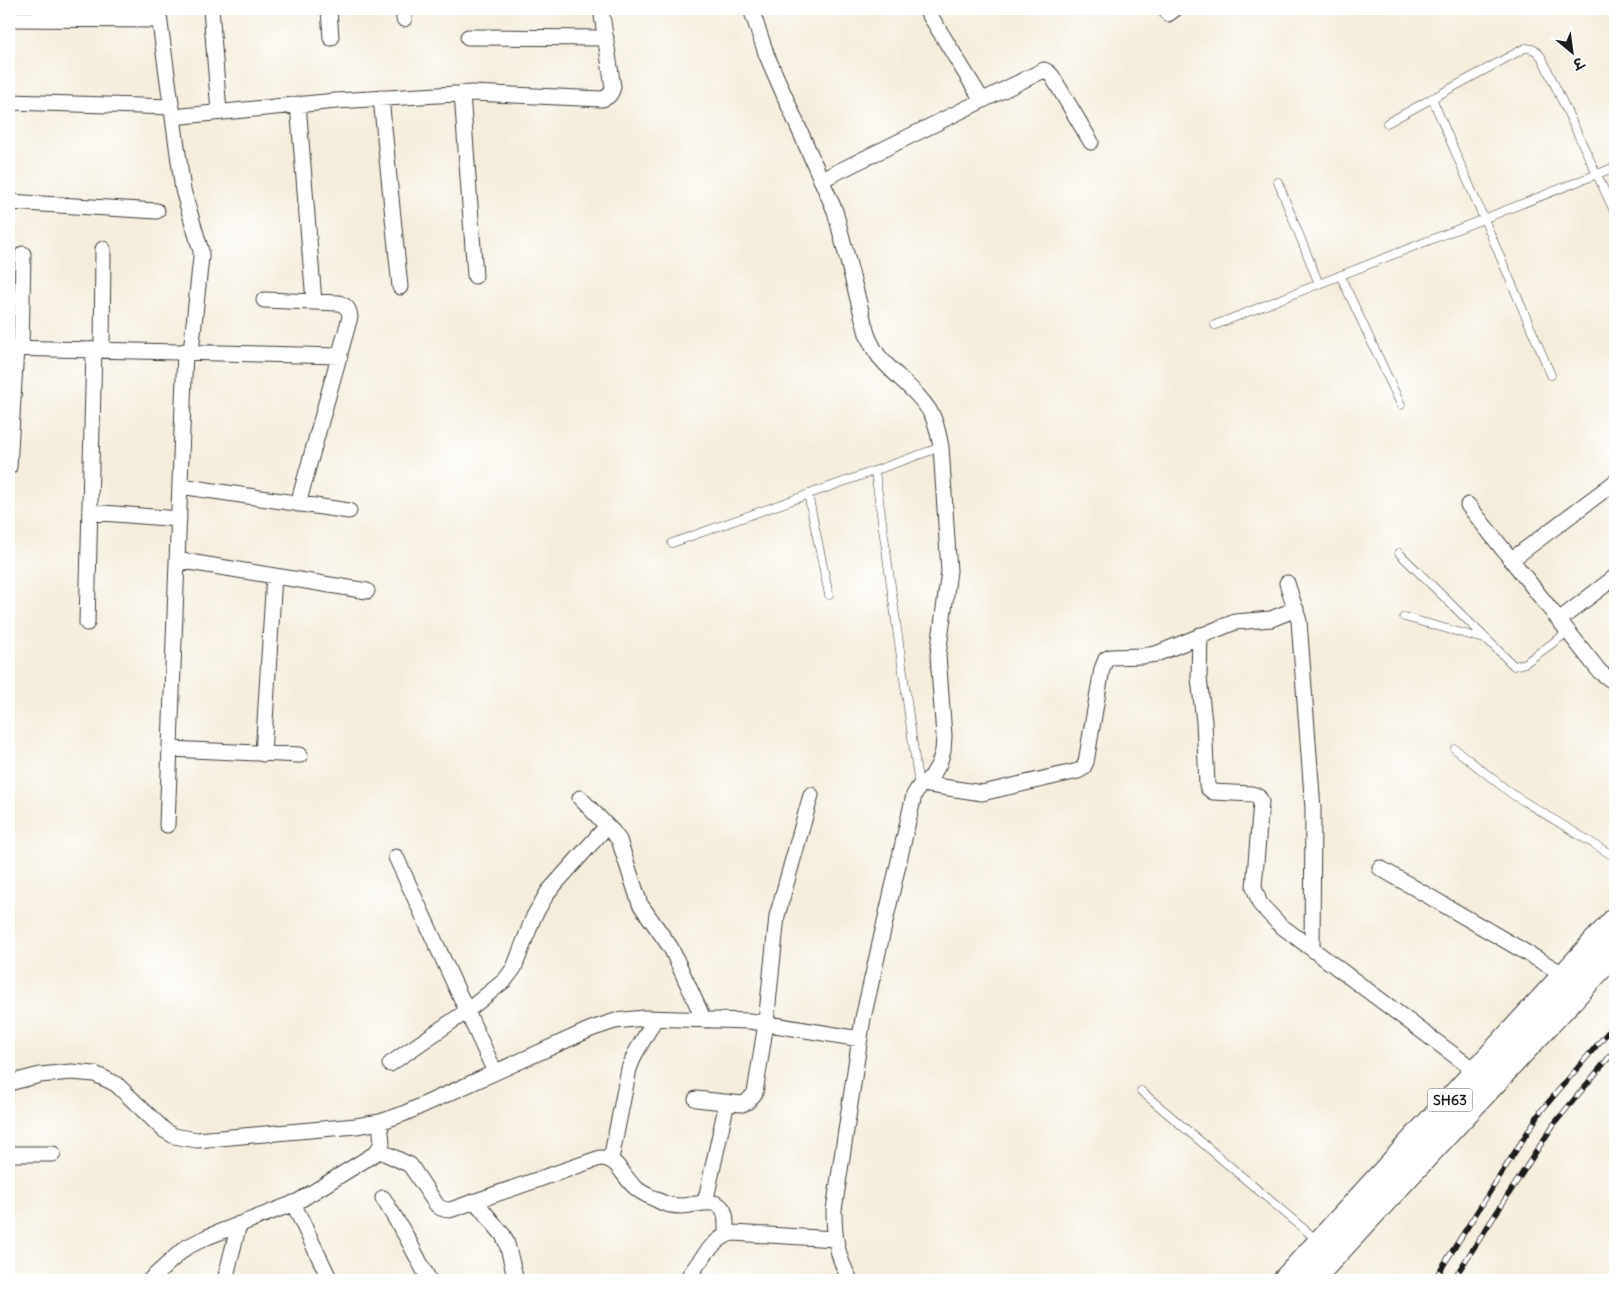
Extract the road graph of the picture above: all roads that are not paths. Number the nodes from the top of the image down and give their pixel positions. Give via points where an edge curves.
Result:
1 (211, 9) edge
2 (329, 9) edge
3 (601, 9) edge
4 (751, 9) edge
5 (926, 9) edge
6 (159, 14) edge
7 (9, 19) edge
8 (468, 37) dead end
9 (331, 38) dead end
10 (606, 38) junction
11 (462, 93) junction
12 (381, 98) junction
13 (1432, 98) junction
14 (982, 100) junction
15 (9, 102) edge
16 (298, 104) junction
17 (172, 112) junction
18 (219, 112) junction
19 (1387, 123) dead end
20 (1091, 142) dead end
21 (1615, 167) edge
22 (1597, 175) junction
23 (821, 180) junction
24 (1278, 182) dead end
25 (9, 202) edge
26 (157, 210) dead end
27 (1615, 213) edge
28 (1484, 219) junction
29 (103, 249) dead end
30 (24, 254) dead end
31 (1340, 275) junction
32 (475, 276) dead end
33 (1319, 284) junction
34 (400, 288) dead end
35 (264, 300) dead end
36 (314, 302) junction
37 (1216, 325) dead end
38 (15, 348) edge
39 (98, 350) junction
40 (188, 351) junction
41 (340, 356) junction
42 (1551, 374) dead end
43 (1401, 405) dead end
44 (941, 447) junction
45 (9, 467) edge
46 (875, 471) junction
47 (1615, 482) edge
48 (180, 486) junction
49 (808, 494) junction
50 (298, 504) junction
51 (1468, 505) dead end
52 (349, 511) dead end
53 (90, 512) junction
54 (179, 519) junction
55 (672, 543) dead end
56 (1399, 553) dead end
57 (177, 560) junction
58 (1511, 560) junction
59 (274, 576) junction
60 (1615, 577) edge
61 (1287, 583) dead end
62 (367, 591) dead end
63 (829, 595) dead end
64 (1296, 609) junction
65 (1404, 617) dead end
66 (87, 623) dead end
67 (1564, 626) junction
68 (1200, 635) junction
69 (1486, 639) junction
70 (1615, 679) edge
71 (170, 749) junction
72 (1455, 749) dead end
73 (263, 754) junction
74 (300, 756) dead end
75 (921, 786) junction
76 (811, 795) dead end
77 (580, 798) dead end
78 (167, 825) dead end
79 (607, 826) junction
80 (396, 857) dead end
81 (1615, 857) edge
82 (1380, 868) dead end
83 (1615, 920) edge
84 (1312, 949) junction
85 (1615, 952) edge
86 (1564, 975) junction
87 (467, 1011) junction
88 (655, 1019) junction
89 (704, 1020) junction
90 (766, 1023) junction
91 (860, 1040) junction
92 (390, 1064) dead end
93 (495, 1072) junction
94 (10, 1078) edge
95 (1485, 1078) junction
96 (1141, 1091) dead end
97 (696, 1099) dead end
98 (727, 1102) junction
99 (380, 1122) junction
100 (378, 1150) junction
101 (9, 1154) edge
102 (53, 1154) dead end
103 (612, 1159) junction
104 (383, 1198) dead end
105 (475, 1201) junction
106 (294, 1203) junction
107 (705, 1203) junction
108 (239, 1224) junction
109 (726, 1234) junction
110 (835, 1239) junction
111 (1319, 1243) junction
112 (150, 1280) edge
113 (225, 1280) edge
114 (330, 1280) edge
115 (429, 1280) edge
116 (516, 1280) edge
117 (686, 1280) edge
118 (850, 1280) edge
119 (1285, 1280) edge
120 (1310, 1280) edge

1 - 18 street
2 - 9 street
3 - 10 street
4 - 23 street via 767,56
5 - 14 street
6 - 7 street
6 - 17 street
8 - 10 street
10 - 11 street via 613,87 611,93 602,99
11 - 12 street
11 - 32 street
12 - 16 street
12 - 34 street
13 - 19 lane
13 - 22 lane via 1525,48 1532,48 1542,58
13 - 28 lane
14 - 20 street via 1044,70
14 - 23 street
15 - 17 street
16 - 18 street
16 - 36 street
17 - 18 street
17 - 40 street via 183,190 201,257
21 - 22 lane
22 - 27 lane
22 - 28 lane
23 - 44 street via 835,211 873,348 932,415
24 - 33 lane
25 - 26 street
28 - 31 lane
28 - 42 lane
29 - 39 street
30 - 38 street
31 - 33 lane
31 - 43 lane
33 - 37 lane
35 - 36 street
36 - 41 street via 339,302 349,310
38 - 39 street
38 - 45 street
39 - 40 street
39 - 53 street
40 - 41 street
40 - 48 street
41 - 50 street
44 - 46 lane
44 - 75 street via 950,571 938,655 944,736 939,764
46 - 49 lane
46 - 75 lane
47 - 58 street
48 - 50 street
48 - 54 street
49 - 55 lane
49 - 63 lane
50 - 52 street
51 - 58 street
53 - 54 street
53 - 66 street
54 - 57 street
56 - 69 lane
57 - 59 street
57 - 71 street
58 - 67 street
59 - 62 street
59 - 73 street
60 - 67 street
61 - 64 street
64 - 68 street via 1271,619 1235,622
64 - 84 street via 1313,809
65 - 69 lane
67 - 69 lane via 1525,663 1514,666
67 - 70 street via 1600,672 1611,680
68 - 75 street via 1156,654 1106,659 1086,762 1078,771 982,793
68 - 84 street via 1199,678 1208,788 1213,792 1252,794 1260,798 1256,896 1272,918
71 - 73 street
71 - 78 street
72 - 81 lane via 1512,794
73 - 74 street
75 - 91 street via 914,795
76 - 90 street via 778,916
77 - 79 street
79 - 87 street via 548,892 534,916 510,974
79 - 89 street via 619,840 640,904 671,948
80 - 87 street
82 - 86 street
83 - 86 main road, SH63
84 - 95 street
85 - 95 main road, SH63
86 - 95 main road, SH63
87 - 92 street
87 - 93 street
88 - 89 street
88 - 93 street via 615,1021
88 - 103 street via 628,1069
89 - 90 street
90 - 91 street
90 - 98 street via 755,1093 742,1104
91 - 110 street via 834,1210
93 - 99 street
94 - 99 street via 71,1072 95,1074 116,1084 164,1130 185,1139 207,1140
95 - 111 main road, SH63
95 - 120 main road, SH63
96 - 111 lane
97 - 98 street
98 - 107 street
99 - 100 street via 382,1143
100 - 105 street via 410,1165 440,1208 450,1210
100 - 106 street
101 - 102 street
103 - 105 street via 600,1158
103 - 107 street via 632,1185 662,1203 683,1206
104 - 115 street
105 - 116 street via 503,1236
106 - 108 street
106 - 114 street
107 - 109 street via 723,1208
108 - 112 street via 185,1248
108 - 113 street
109 - 110 street
109 - 117 street
110 - 118 street
111 - 119 main road, SH63

